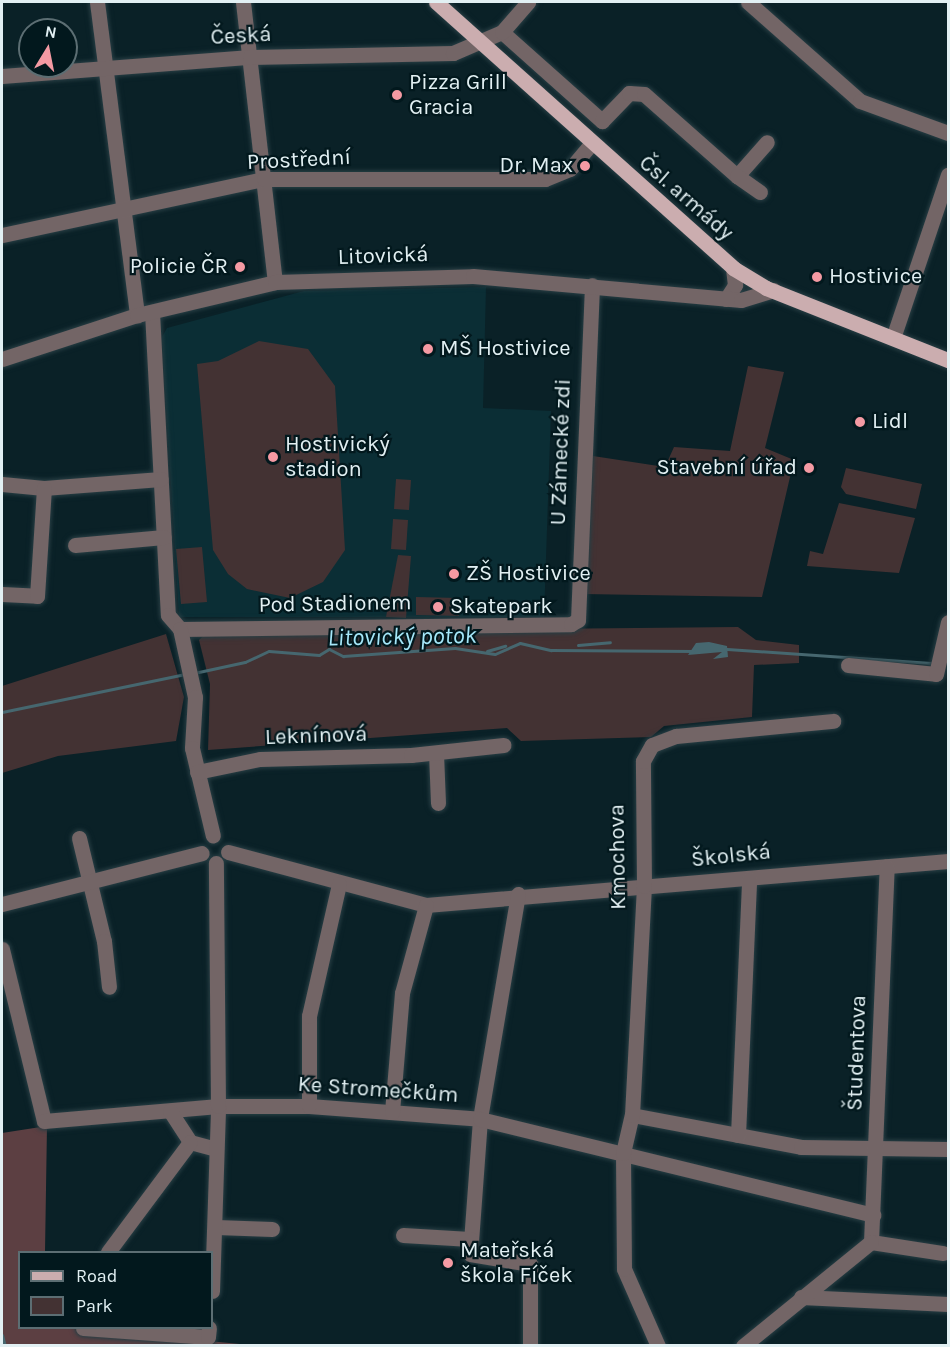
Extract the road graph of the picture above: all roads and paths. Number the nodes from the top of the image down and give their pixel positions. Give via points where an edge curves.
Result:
1 (97, 2) edge
2 (243, 2) edge
3 (436, 2) edge
4 (528, 2) edge
5 (748, 2) edge
6 (502, 32) junction
7 (482, 44) junction
8 (250, 57) junction
9 (105, 68) junction
10 (2, 76) edge
11 (948, 133) edge
12 (767, 142) dead end
13 (591, 144) junction
14 (737, 176) junction
15 (948, 176) edge
16 (264, 179) junction
17 (760, 192) dead end
18 (123, 210) junction
19 (2, 235) edge
20 (733, 268) junction
21 (275, 282) junction
22 (592, 285) junction
23 (774, 290) junction
24 (726, 299) junction
25 (144, 313) junction
26 (894, 335) junction
27 (2, 358) edge
28 (948, 360) edge
29 (161, 478) junction
30 (2, 484) edge
31 (44, 488) junction
32 (164, 537) junction
33 (75, 545) dead end
34 (2, 594) edge
35 (578, 620) joint
36 (948, 622) edge
37 (180, 628) junction
38 (848, 665) dead end
39 (832, 721) dead end
40 (503, 745) dead end
41 (436, 753) junction
42 (197, 772) junction
43 (438, 803) dead end
44 (213, 836) junction
45 (79, 838) dead end
46 (228, 852) junction
47 (202, 853) junction
48 (948, 861) edge
49 (216, 862) junction
50 (887, 866) junction
51 (749, 878) junction
52 (90, 881) junction
53 (339, 884) junction
54 (644, 886) junction
55 (518, 894) junction
56 (2, 904) edge
57 (426, 905) junction
58 (2, 949) edge
59 (109, 987) dead end
60 (218, 1106) junction
61 (309, 1106) junction
62 (170, 1111) junction
63 (392, 1112) junction
64 (632, 1115) junction
65 (480, 1119) junction
66 (738, 1135) junction
67 (190, 1142) junction
68 (876, 1148) junction
69 (216, 1149) junction
70 (948, 1149) edge
71 (623, 1153) junction
72 (873, 1215) junction
73 (216, 1227) junction
74 (272, 1229) dead end
75 (403, 1235) dead end
76 (470, 1239) junction
77 (871, 1242) junction
78 (109, 1251) edge
79 (943, 1253) dead end
80 (213, 1274) edge
81 (801, 1297) junction
82 (948, 1304) edge
83 (114, 1329) edge
84 (209, 1332) edge
85 (748, 1344) edge
86 (530, 1346) edge
87 (658, 1346) edge

1 - 9 street
2 - 8 street
3 - 7 main road, Čsl. armády
4 - 6 street, Česká
5 - 11 street via 860,101
6 - 7 street, Česká
6 - 14 street via 602,121 629,93 644,94
7 - 8 street, Česká via 453,53
7 - 13 main road, Čsl. armády
8 - 9 street, Česká
8 - 16 street
9 - 10 street, Česká
9 - 18 street
12 - 14 street
13 - 16 street, Prostřední via 570,168 544,179
13 - 20 main road, Čsl. armády
14 - 17 street
15 - 26 street
16 - 18 street, Prostřední
16 - 21 street
18 - 19 street, Prostřední
18 - 25 street
20 - 23 main road, Čsl. armády
20 - 24 street via 735,285
21 - 22 street, Litovická via 473,276
21 - 25 street, Litovická
22 - 24 street, Litovická
22 - 35 street, U Zámecké zdi
23 - 24 street, Litovická
23 - 26 main road, Čsl. armády
25 - 27 street, Litovická
25 - 29 street
26 - 28 main road, Čsl. armády
29 - 31 street
29 - 32 street
30 - 31 street
31 - 34 street via 37,596
32 - 33 street
32 - 37 street via 168,615
35 - 37 street, Pod Stadionem
36 - 38 street via 940,662 933,675
37 - 42 street via 194,687 191,737
39 - 54 street, Kmochova via 676,736 652,745 641,765
40 - 41 street, Leknínová
41 - 42 street, Leknínová via 260,759
41 - 43 street
42 - 44 street
44 - 46 street via 225,840
44 - 47 street
45 - 52 street
46 - 49 street
46 - 53 street
47 - 49 street
47 - 52 street
48 - 50 street, Školská
49 - 60 street
50 - 51 street, Školská
50 - 68 street, Študentova
51 - 54 street, Školská
51 - 66 street
52 - 56 street
52 - 59 street
53 - 57 street
53 - 61 street via 309,1016
54 - 55 street, Školská
54 - 64 street, Kmochova
55 - 57 street, Školská
55 - 65 street
57 - 63 street via 402,993
58 - 62 street, Ke Stromečkům via 44,1121
60 - 61 street, Ke Stromečkům
60 - 62 street, Ke Stromečkům
60 - 69 street
61 - 63 street, Ke Stromečkům
62 - 67 street
63 - 65 street, Ke Stromečkům
64 - 66 street
64 - 71 street, Kmochova
65 - 71 street, Ke Stromečkům
65 - 76 street
66 - 68 street via 801,1147
67 - 69 street
67 - 78 street
68 - 70 street
68 - 72 street, Študentova
69 - 73 street
71 - 72 street, Ke Stromečkům
71 - 87 street, Kmochova via 624,1269
72 - 77 street, Študentova
73 - 74 street
73 - 80 street
75 - 76 street
76 - 86 street via 470,1254 530,1264
77 - 79 street
77 - 81 street
81 - 82 street
81 - 85 street
83 - 84 street

